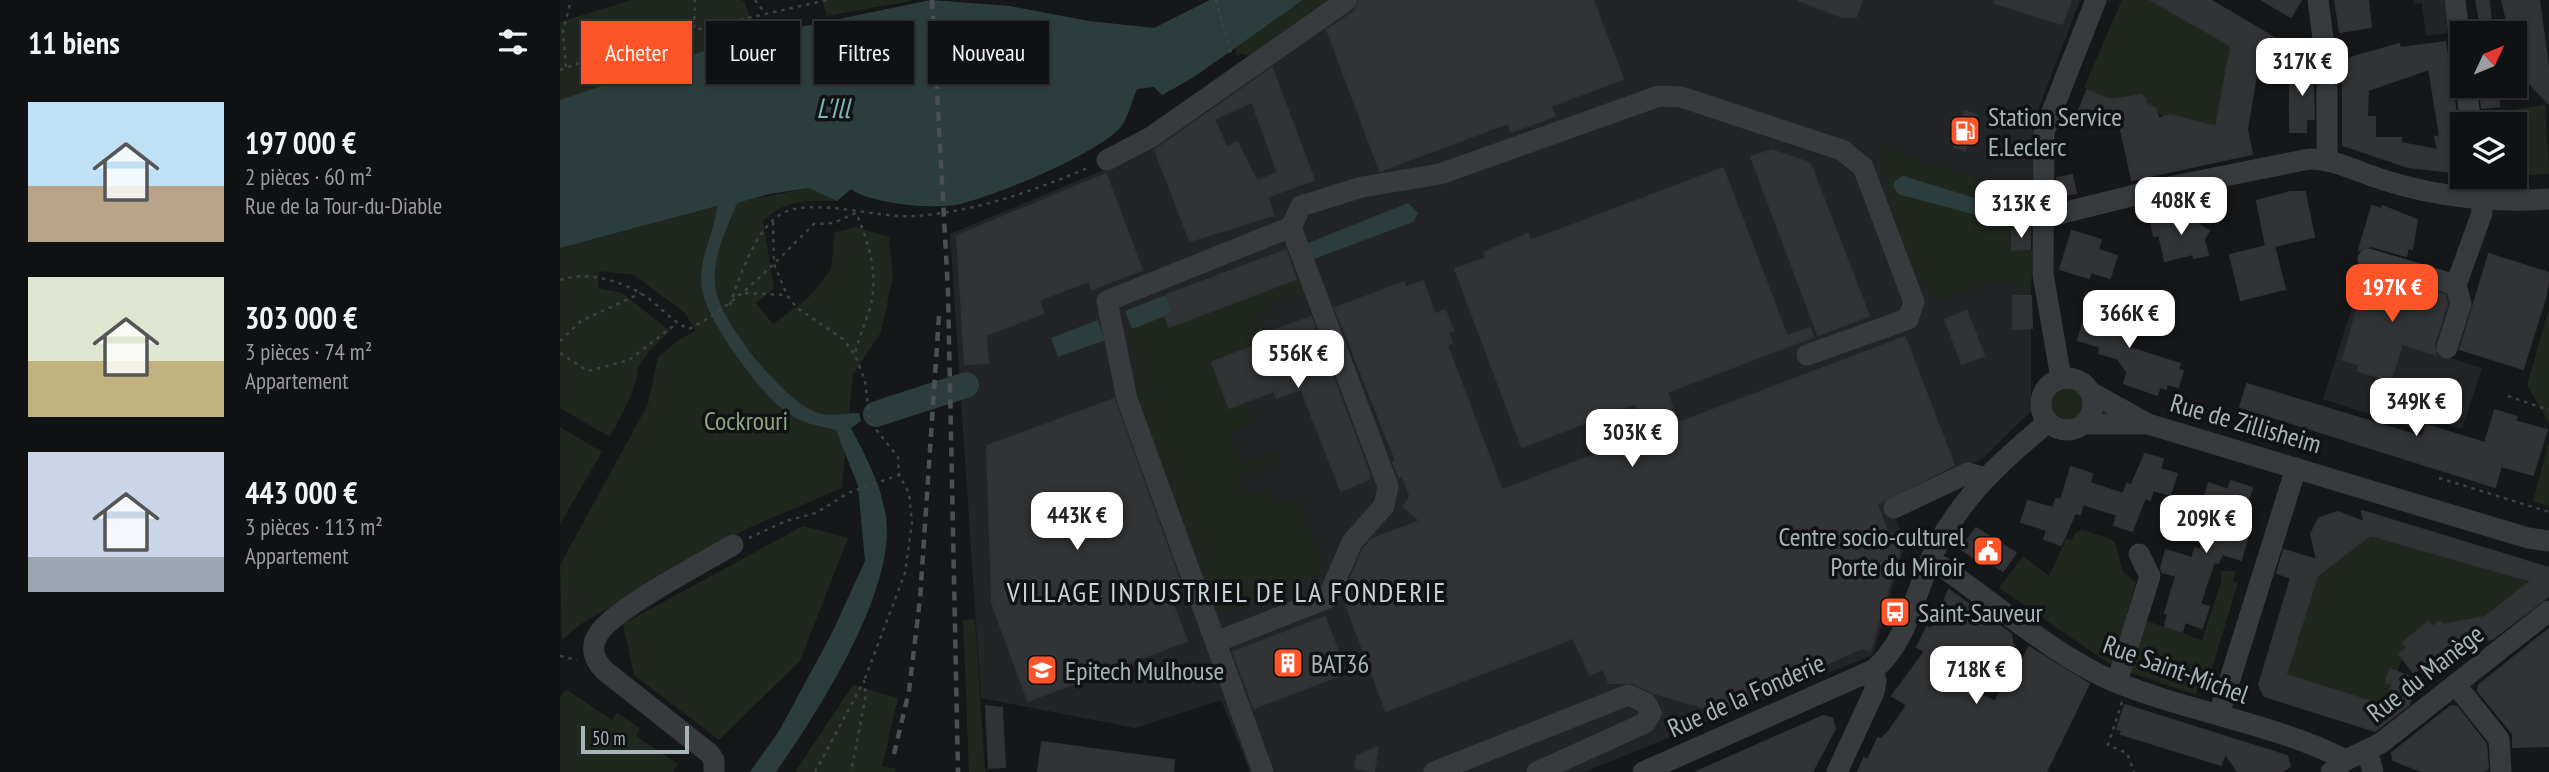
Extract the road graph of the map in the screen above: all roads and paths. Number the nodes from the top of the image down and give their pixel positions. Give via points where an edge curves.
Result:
1 (572, 0) edge
2 (695, 0) edge
3 (755, 0) edge
4 (827, 0) edge
5 (1216, 0) edge
6 (1347, 0) edge
7 (2096, 0) edge
8 (2318, 0) edge
9 (2455, 0) edge
10 (764, 12) junction
11 (2457, 21) edge
12 (694, 29) junction
13 (566, 67) junction
14 (1235, 67) dead end
15 (560, 69) edge
16 (1107, 160) joint
17 (2327, 161) junction
18 (2481, 189) edge
19 (2482, 199) junction
20 (2549, 199) edge
21 (856, 213) junction
22 (2042, 215) junction
23 (772, 222) junction
24 (1291, 228) junction
25 (2368, 259) dead end
26 (774, 264) junction
27 (560, 280) edge
28 (2456, 285) junction
29 (641, 293) junction
30 (744, 293) junction
31 (787, 295) junction
32 (730, 305) junction
33 (677, 323) junction
34 (560, 341) edge
35 (2447, 348) dead end
36 (560, 353) edge
37 (855, 355) junction
38 (1807, 355) dead end
39 (2061, 378) junction
40 (2092, 393) junction
41 (2508, 396) dead end
42 (2549, 410) edge
43 (2049, 422) junction
44 (2085, 424) junction
45 (2148, 424) junction
46 (2296, 468) junction
47 (900, 475) junction
48 (1985, 478) junction
49 (2439, 478) dead end
50 (1894, 508) dead end
51 (2549, 512) edge
52 (2539, 540) edge
53 (733, 545) joint
54 (2549, 551) edge
55 (2139, 554) dead end
56 (1930, 561) junction
57 (2160, 583) dead end
58 (2549, 611) edge
59 (1216, 642) junction
60 (1873, 670) junction
61 (864, 681) junction
62 (2122, 684) junction
63 (2456, 685) junction
64 (2219, 714) junction
65 (2338, 766) edge
66 (2372, 766) edge
67 (714, 772) edge
68 (815, 772) edge
69 (850, 772) edge
70 (1263, 772) edge
71 (1434, 772) edge
72 (1537, 772) edge
73 (1643, 772) edge
74 (1837, 772) edge
75 (2134, 772) edge
76 (2501, 772) edge

1 - 13 path via 563,31
2 - 12 path
3 - 10 path
4 - 10 path
5 - 14 path
6 - 16 street via 1151,137
7 - 22 street via 2044,132
8 - 17 street via 2327,68
9 - 11 street
10 - 12 path
12 - 13 path
13 - 15 path
16 - 21 path via 982,206 913,216
17 - 19 street via 2417,189
17 - 22 street via 2298,160
18 - 19 street
19 - 20 street
19 - 28 street via 2482,214
21 - 23 path via 805,209 782,214
21 - 26 path via 833,223 814,223
21 - 37 path via 867,238 874,275 870,309
22 - 39 street via 2043,274
23 - 26 path
23 - 32 path via 756,244
24 - 38 street via 1301,206 1362,187 1440,174 1659,96 1681,97 1842,150 1863,167 1914,302 1908,319
24 - 59 street via 1388,486 1384,506 1352,542 1328,598
24 - 59 street via 1107,301 1128,399
25 - 28 street
26 - 30 path
26 - 31 path
27 - 29 path via 572,276 606,279
28 - 35 street via 2461,304
29 - 33 path
29 - 34 path via 582,321
30 - 31 path
30 - 32 path
31 - 37 path via 797,308 844,340
32 - 33 path via 689,329
33 - 36 path via 629,360 589,371
37 - 47 path via 865,381 870,422 894,451
39 - 40 street via 2079,380
39 - 43 street via 2052,382 2042,397
40 - 44 street via 2094,409
40 - 45 street, Rue de Zillisheim
41 - 42 path
43 - 44 street via 2067,430
43 - 48 street
44 - 45 street, Rue de Zillisheim
45 - 46 street, Rue de Zillisheim
46 - 52 street, Rue de Zillisheim
46 - 64 street
47 - 53 path via 848,493 816,513
47 - 61 path via 912,510 905,573
48 - 50 street via 1968,473
48 - 56 street via 1950,524
49 - 51 path
52 - 54 street, Rue de Zillisheim
53 - 67 street via 619,614 599,633 594,648 596,662 605,671 709,753
55 - 62 street via 2150,576
56 - 60 street via 1895,647
56 - 62 street, Rue Saint-Michel via 2080,663
57 - 62 street
58 - 63 street, Rue du Manège
59 - 70 street
60 - 73 street, Rue de la Fonderie
60 - 74 street via 1874,692
61 - 68 path
61 - 69 path via 866,695
62 - 64 street, Rue Saint-Michel
62 - 75 path via 2108,745 2127,753
63 - 66 street, Rue du Manège via 2381,743
63 - 76 street via 2499,739
64 - 65 street, Rue Saint-Michel
65 - 66 street, Rue du Manège
71 - 72 street via 1628,695 1646,703 1651,713 1645,723

